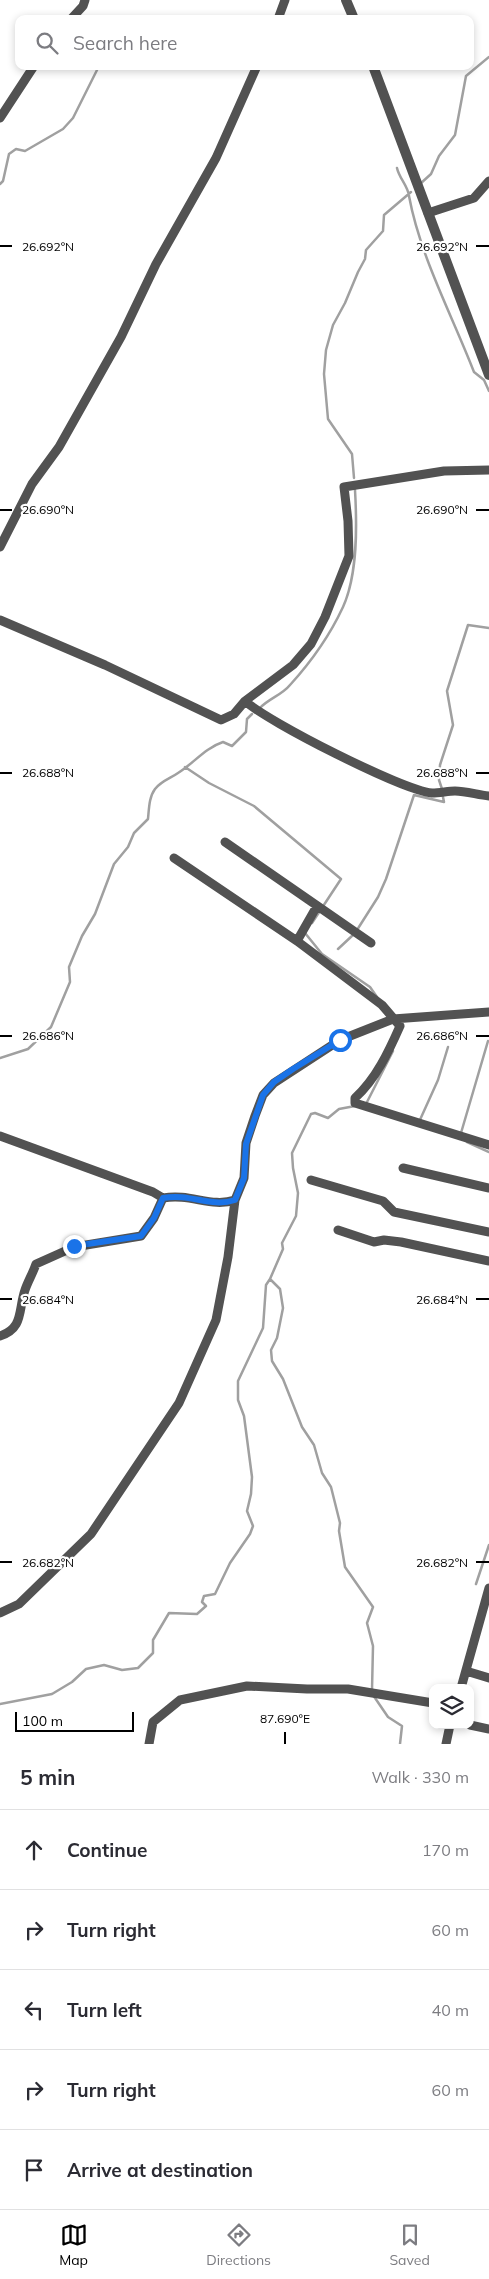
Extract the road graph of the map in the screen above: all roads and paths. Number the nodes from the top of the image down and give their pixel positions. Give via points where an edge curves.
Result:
1 (85, 0) edge
2 (285, 0) edge
3 (346, 0) edge
4 (74, 15) edge
5 (279, 15) edge
6 (352, 15) edge
7 (31, 70) edge
8 (255, 70) edge
9 (374, 70) edge
10 (0, 118) edge
11 (489, 181) edge
12 (428, 213) junction
13 (489, 375) edge
14 (489, 470) edge
15 (0, 547) edge
16 (0, 620) edge
17 (245, 701) junction
18 (489, 796) edge
19 (225, 842) dead end
20 (174, 858) dead end
21 (317, 906) junction
22 (297, 941) junction
23 (371, 943) dead end
24 (489, 1012) edge
25 (393, 1019) junction
26 (0, 1136) edge
27 (488, 1142) edge
28 (403, 1168) dead end
29 (311, 1180) dead end
30 (489, 1188) edge
31 (163, 1198) junction
32 (235, 1200) junction
33 (338, 1230) dead end
34 (489, 1232) edge
35 (489, 1260) edge
36 (0, 1336) edge
37 (489, 1588) edge
38 (0, 1613) edge
39 (466, 1671) junction
40 (489, 1678) edge
41 (462, 1684) edge
42 (429, 1703) edge
43 (474, 1726) edge
44 (449, 1729) edge
45 (489, 1729) edge
46 (149, 1744) edge
47 (446, 1744) edge

1 - 4 street
2 - 5 street
3 - 6 street
7 - 10 street
8 - 15 street via 216,158 156,264 121,338 59,447 32,484
9 - 12 street
11 - 12 street via 474,198
12 - 13 street
14 - 17 street via 444,470 344,487 349,556 325,617 311,644 293,665
16 - 17 street via 221,720 234,714
17 - 18 street via 253,709 313,741 404,784 431,793 455,791
19 - 21 street
20 - 22 street
21 - 22 street
21 - 23 street
22 - 25 street via 382,1005
24 - 25 street
25 - 27 street via 400,1026 396,1035 355,1103
25 - 32 street via 340,1040 274,1082 263,1095 246,1144 244,1178
26 - 31 street
28 - 30 street
29 - 34 street via 383,1201 394,1212
31 - 32 street via 189,1196 222,1204
31 - 36 street via 141,1236 74,1246 36,1264 25,1291 18,1322 10,1333
32 - 38 street via 216,1320 179,1403 92,1534 18,1604
33 - 35 street via 374,1242 401,1242
37 - 39 street
39 - 40 street
39 - 41 street
42 - 46 street via 348,1689 247,1686 180,1700 153,1722
43 - 45 street
44 - 47 street

